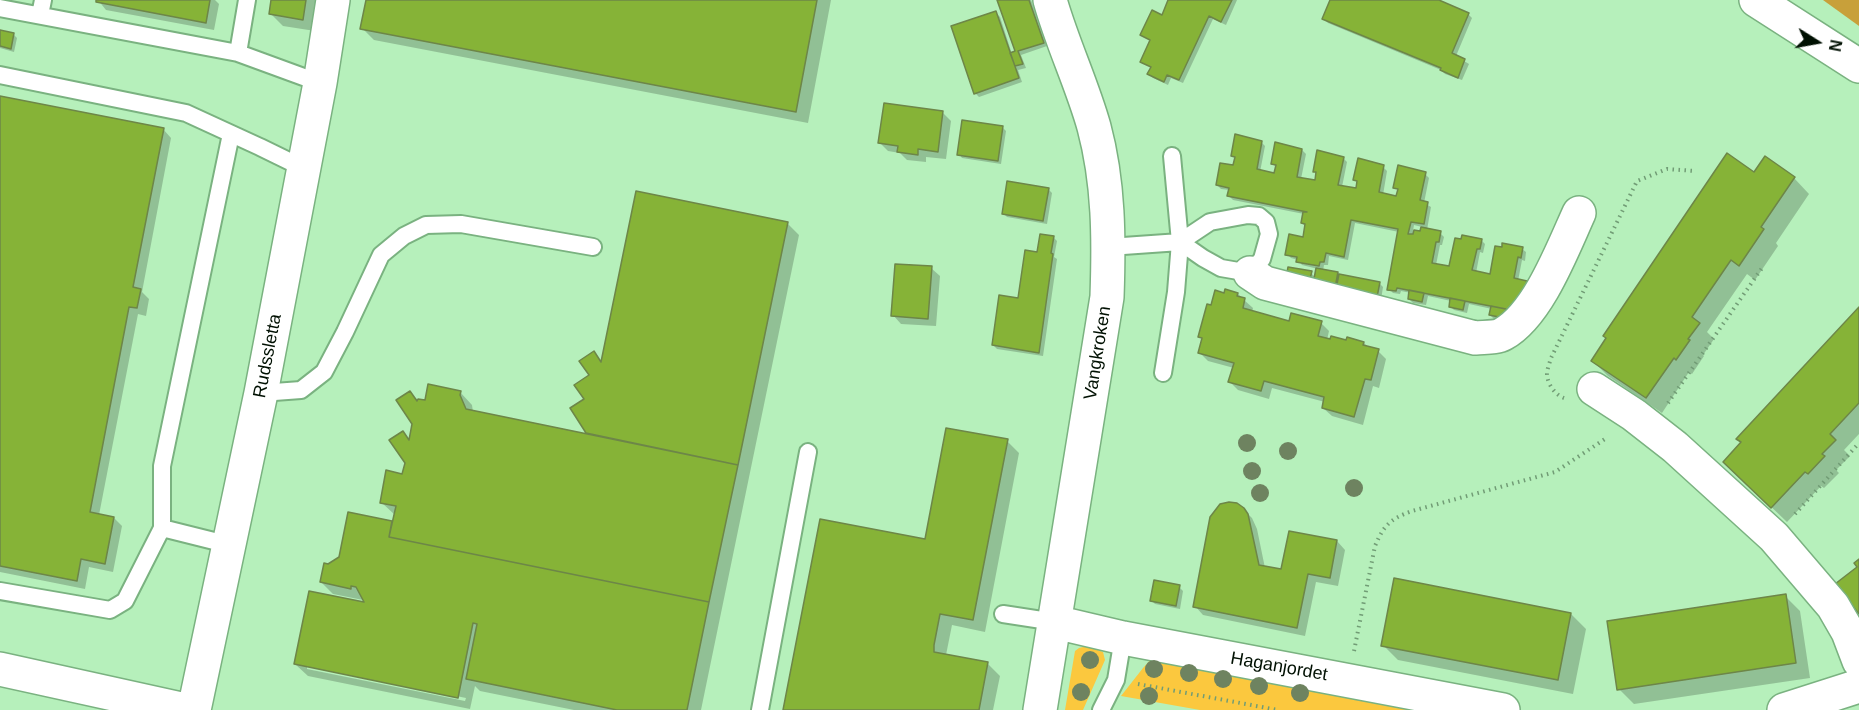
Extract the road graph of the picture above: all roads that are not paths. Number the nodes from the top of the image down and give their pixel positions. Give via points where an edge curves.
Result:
1 (247, 0) edge
2 (333, 0) edge
3 (1050, 0) edge
4 (1756, 0) edge
5 (0, 8) edge
6 (41, 8) edge
7 (238, 53) junction
8 (1859, 66) edge
9 (0, 75) edge
10 (320, 83) junction
11 (231, 134) junction
12 (1172, 156) dead end
13 (303, 168) junction
14 (1580, 213) dead end
15 (1180, 242) junction
16 (593, 247) dead end
17 (1109, 247) junction
18 (1250, 273) junction
19 (1162, 373) dead end
20 (1594, 389) road end
21 (261, 393) junction
22 (808, 452) dead end
23 (162, 528) junction
24 (230, 545) junction
25 (0, 591) edge
26 (1003, 614) dead end
27 (1055, 622) junction
28 (1123, 638) junction
29 (1859, 661) edge
30 (0, 669) edge
31 (1859, 686) edge
32 (186, 710) edge
33 (194, 710) edge
34 (760, 710) edge
35 (1040, 710) edge
36 (1101, 710) edge
37 (1503, 710) edge
38 (1784, 710) edge

1 - 7 lane
2 - 10 street, Rudssletta
3 - 17 street, Vangkroken via 1094,127 1105,182
4 - 8 street
5 - 6 lane
6 - 7 lane
7 - 10 lane
9 - 11 lane via 186,113
10 - 13 street, Rudssletta
11 - 13 lane
11 - 23 lane via 162,466
12 - 15 lane
13 - 21 street, Rudssletta
14 - 18 street via 1531,308 1502,336 1476,338 1265,283
15 - 17 lane
15 - 18 lane via 1221,268
15 - 18 lane via 1210,222 1259,216 1266,222 1269,234 1262,259
15 - 19 lane
16 - 21 lane via 461,224 426,225 404,236 381,255 324,372 301,390
17 - 27 street, Vangkroken via 1107,297
20 - 29 street via 1642,422 1774,537 1833,606
21 - 24 street, Rudssletta
22 - 34 lane
23 - 24 lane
23 - 25 lane via 125,602 110,610
24 - 33 street, Rudssletta
26 - 27 lane
27 - 28 street, Haganjordet
27 - 35 street, Vangkroken
28 - 36 lane via 1116,680
28 - 37 street, Haganjordet
30 - 32 street
31 - 38 street

